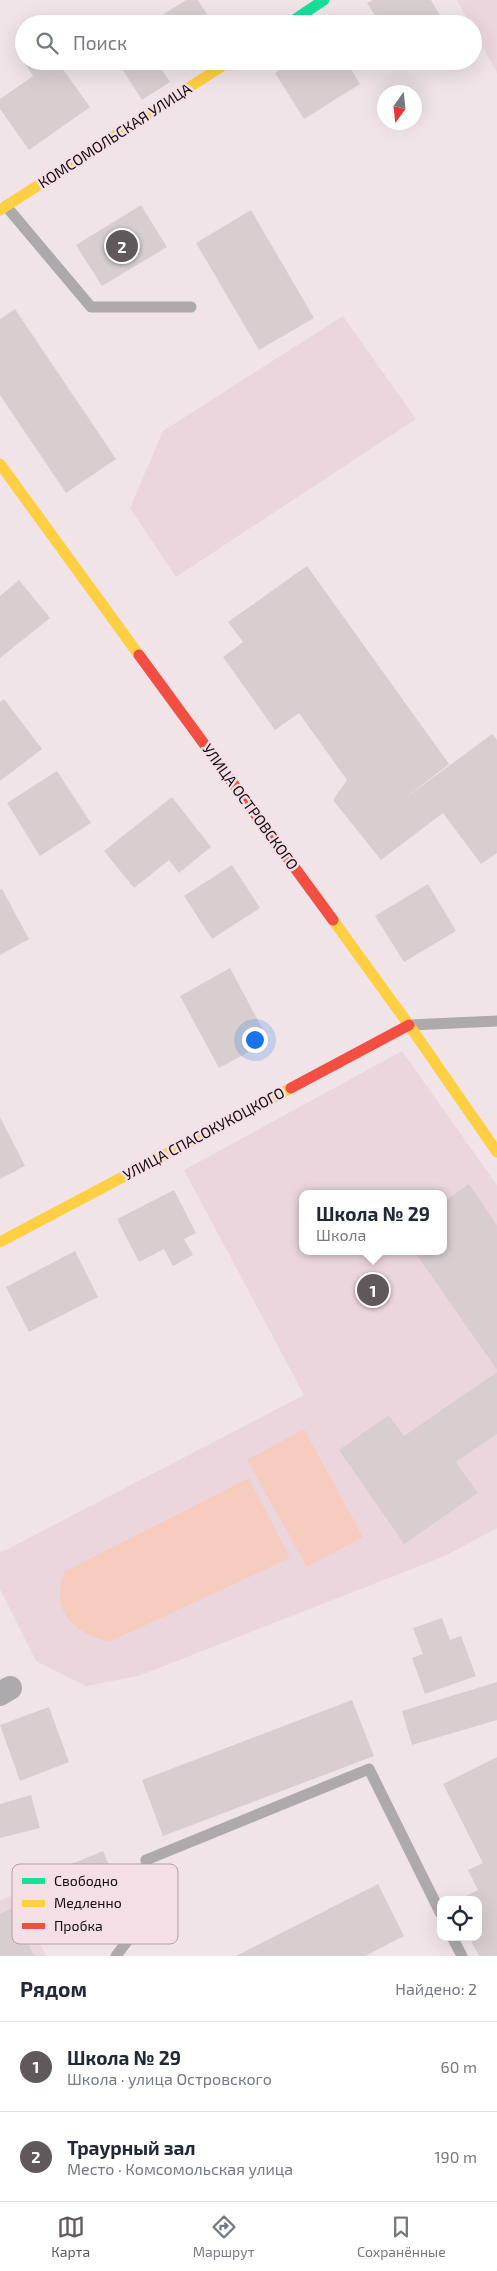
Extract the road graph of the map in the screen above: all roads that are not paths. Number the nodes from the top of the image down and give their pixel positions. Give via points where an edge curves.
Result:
1 (298, 0) edge
2 (324, 0) edge
3 (306, 12) junction
4 (302, 15) edge
5 (216, 70) edge
6 (3, 208) edge
7 (191, 307) dead end
8 (0, 464) edge
9 (497, 1021) edge
10 (408, 1025) junction
11 (497, 1152) edge
12 (0, 1242) edge
13 (147, 1864) edge
14 (437, 1906) edge
15 (454, 1941) edge
16 (125, 1944) edge
17 (116, 1956) edge
18 (462, 1956) edge

1 - 3 lane
2 - 3 main road
3 - 4 main road
5 - 6 main road, КОМСОМОЛЬСКАЯ УЛИЦА
6 - 7 lane via 91,307
8 - 10 main road, УЛИЦА ОСТРОВСКОГО
9 - 10 lane
10 - 11 main road, УЛИЦА ОСТРОВСКОГО
10 - 12 main road, УЛИЦА СПАСОКУКОЦКОГО
13 - 14 lane via 146,1860 369,1769
15 - 18 lane
16 - 17 lane

